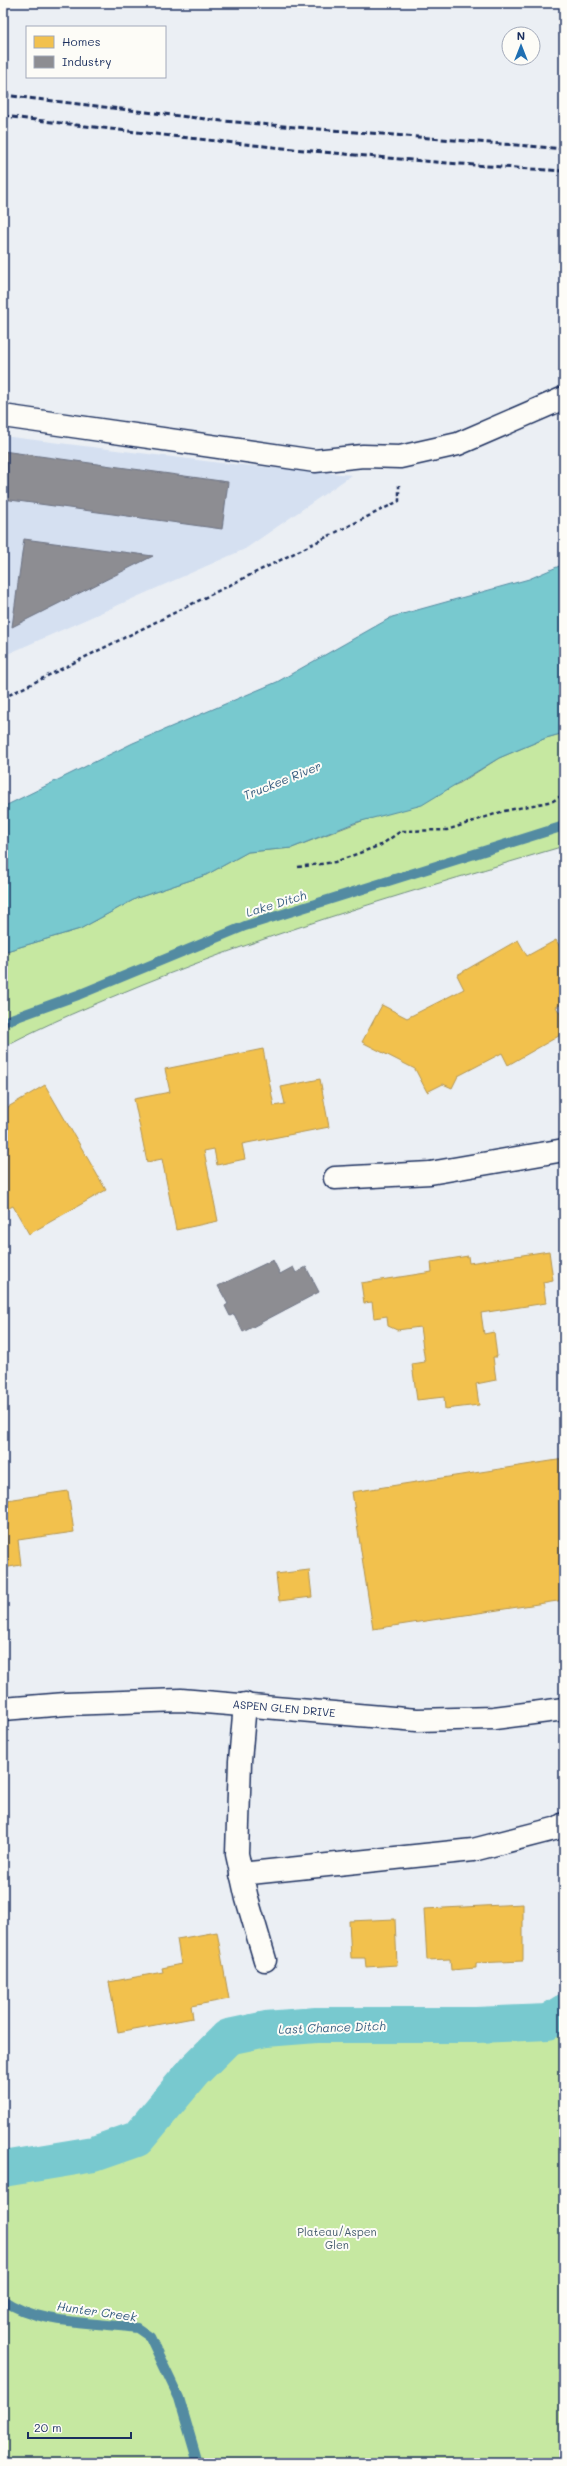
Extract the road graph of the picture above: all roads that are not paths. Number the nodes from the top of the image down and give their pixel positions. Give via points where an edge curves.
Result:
1 (564, 398) edge
2 (3, 416) edge
3 (564, 1150) edge
4 (335, 1178) dead end
5 (246, 1704) junction
6 (3, 1709) edge
7 (564, 1709) edge
8 (564, 1824) edge
9 (241, 1874) junction
10 (265, 1960) dead end

1 - 2 street via 458,444 400,457 363,456 315,461
3 - 4 street via 430,1173
5 - 6 street, ASPEN GLEN DRIVE via 182,1700 127,1701
5 - 7 street, ASPEN GLEN DRIVE via 417,1720 494,1718
5 - 9 street via 240,1761 237,1854
8 - 9 street via 558,1828 473,1850
9 - 10 street

